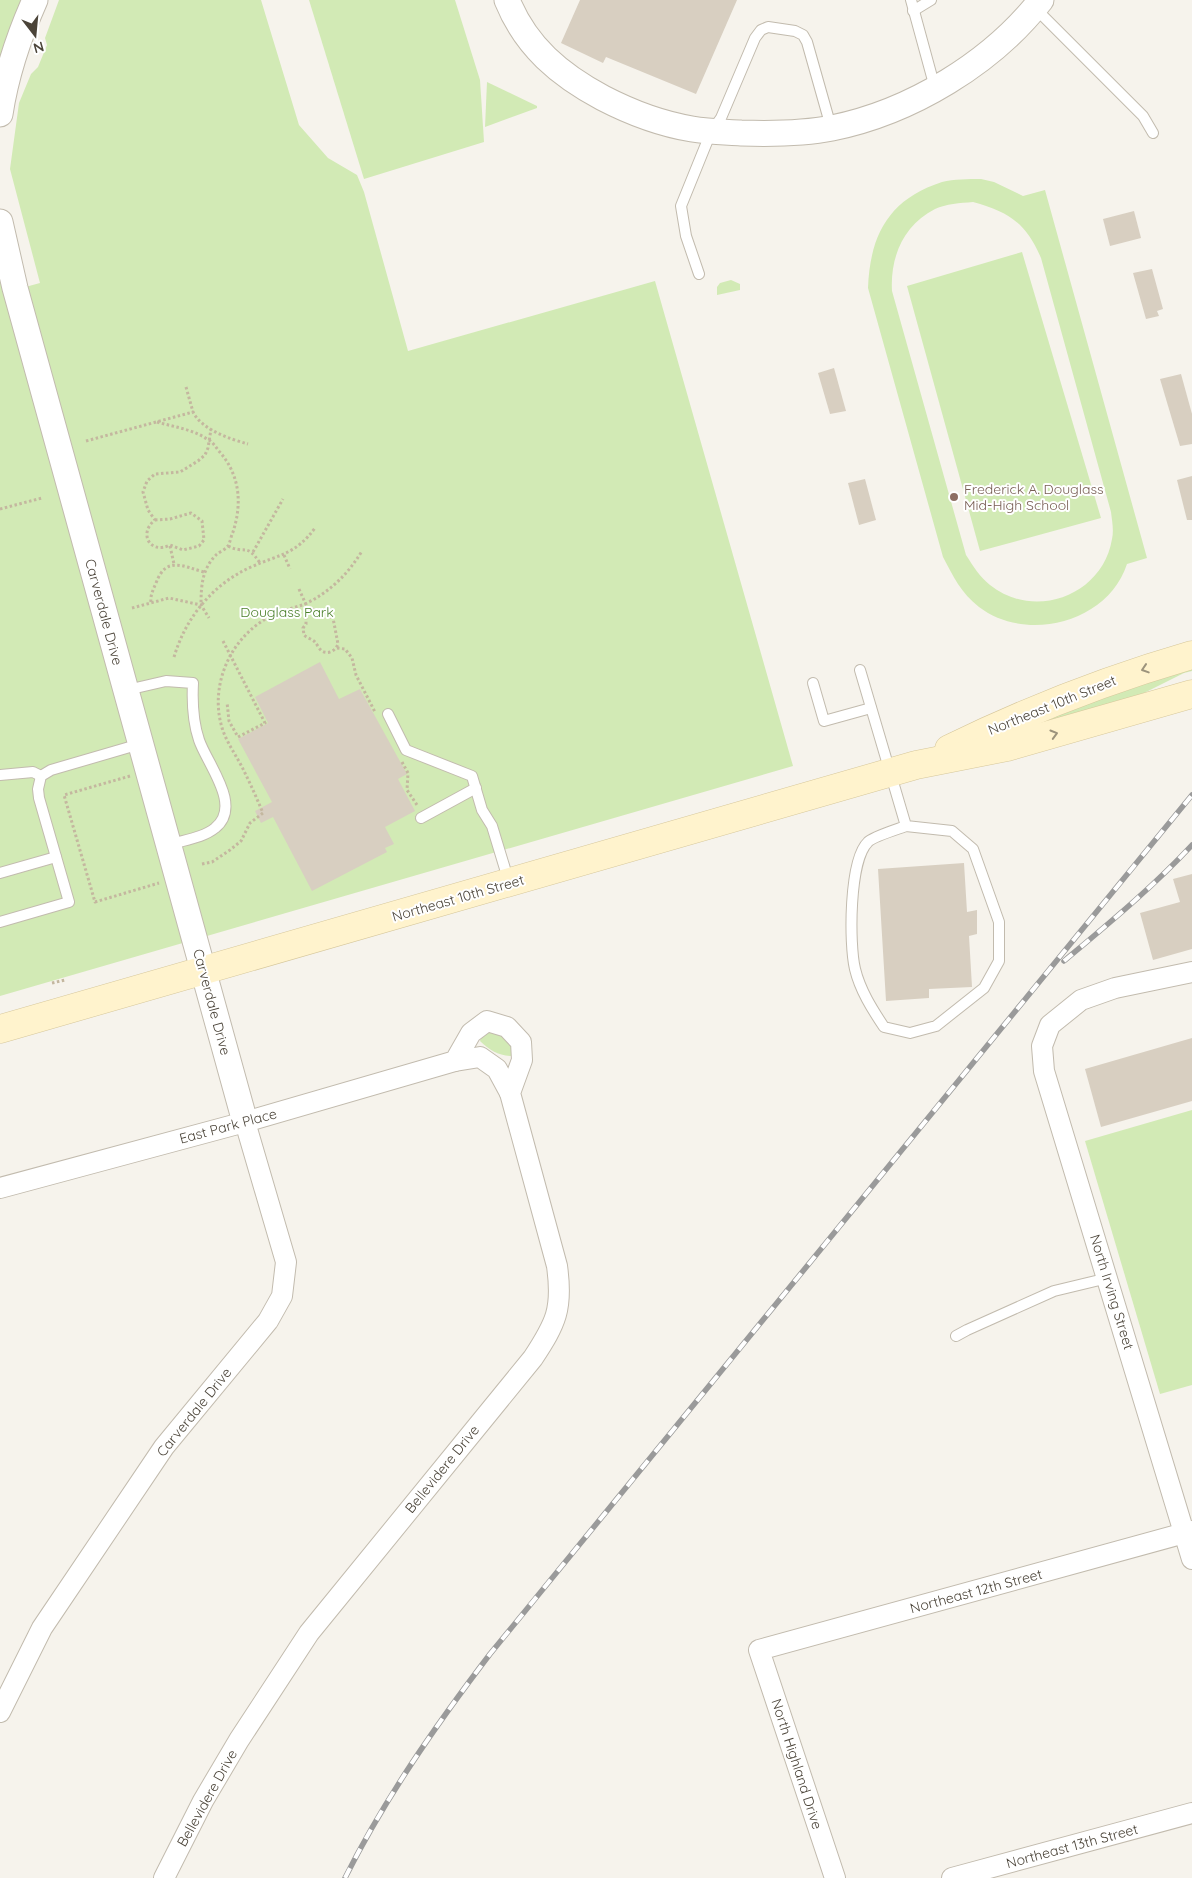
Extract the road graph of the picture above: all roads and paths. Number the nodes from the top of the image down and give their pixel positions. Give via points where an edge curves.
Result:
1 (35, 0) edge
2 (507, 0) edge
3 (912, 0) edge
4 (931, 0) edge
5 (1038, 4) edge
6 (913, 11) junction
7 (935, 89) junction
8 (0, 114) edge
9 (831, 128) junction
10 (711, 132) junction
11 (1153, 133) dead end
12 (0, 222) edge
13 (699, 274) dead end
14 (186, 388) dead end
15 (193, 412) junction
16 (156, 422) junction
17 (211, 429) junction
18 (209, 440) junction
19 (86, 441) dead end
20 (248, 444) dead end
21 (42, 498) dead end
22 (283, 499) dead end
23 (0, 509) edge
24 (155, 520) junction
25 (316, 528) dead end
26 (170, 545) junction
27 (228, 546) junction
28 (362, 550) dead end
29 (253, 552) junction
30 (284, 555) junction
31 (260, 563) junction
32 (174, 564) junction
33 (290, 569) dead end
34 (204, 572) junction
35 (299, 589) dead end
36 (151, 602) junction
37 (305, 603) junction
38 (201, 605) junction
39 (132, 608) dead end
40 (308, 610) junction
41 (209, 618) dead end
42 (223, 641) dead end
43 (1192, 655) edge
44 (230, 656) junction
45 (174, 657) dead end
46 (860, 670) dead end
47 (813, 683) dead end
48 (126, 691) junction
49 (1192, 694) edge
50 (227, 702) dead end
51 (871, 708) junction
52 (388, 714) dead end
53 (140, 744) junction
54 (916, 765) junction
55 (890, 773) junction
56 (0, 775) edge
57 (40, 776) junction
58 (131, 776) dead end
59 (476, 788) junction
60 (421, 818) dead end
61 (906, 826) junction
62 (168, 845) junction
63 (56, 857) junction
64 (202, 864) dead end
65 (0, 873) edge
66 (160, 883) dead end
67 (509, 883) junction
68 (0, 922) edge
69 (203, 971) junction
70 (1192, 972) edge
71 (65, 980) dead end
72 (52, 983) dead end
73 (0, 1029) edge
74 (455, 1061) junction
75 (510, 1093) junction
76 (245, 1122) junction
77 (0, 1188) edge
78 (1108, 1278) junction
79 (956, 1336) dead end
80 (1188, 1532) edge
81 (1192, 1559) edge
82 (759, 1650) joint
83 (0, 1712) edge
84 (1192, 1813) edge
85 (164, 1878) edge
86 (835, 1878) edge
87 (952, 1878) edge

1 - 8 street via 4,90
2 - 10 street via 529,40 554,68 579,86 642,116
3 - 6 lane
4 - 6 lane
5 - 7 street via 998,46
5 - 11 lane via 1143,116
6 - 7 lane
7 - 9 street via 868,119
9 - 10 street via 778,135
9 - 10 lane via 803,35 768,27 754,38 721,118
10 - 13 lane via 681,206 686,236
12 - 48 street, Carverdale Drive via 15,288
14 - 15 path
15 - 16 path
15 - 17 path via 196,419
16 - 18 path via 195,432
16 - 19 path
17 - 18 path
17 - 20 path
18 - 24 path via 208,448 198,461 180,472 155,474 147,481 143,492
18 - 27 path via 229,462 236,482 239,502
21 - 23 path
22 - 29 path
24 - 26 path via 148,525 146,534 149,542 158,548
24 - 26 path via 191,513 202,521 204,540 199,546 183,550
25 - 30 path via 299,546
26 - 32 path
27 - 29 path
27 - 34 path via 217,554
28 - 37 path via 339,581
29 - 31 path
30 - 31 path
30 - 33 path
31 - 38 path via 231,578
32 - 34 path
32 - 36 path via 162,571
34 - 38 path
35 - 37 path
36 - 38 path via 169,598
36 - 39 path
37 - 40 path
37 - 44 path via 263,620 246,634
38 - 41 path
38 - 45 path via 182,635
40 - 40 path via 304,636 314,640 321,651 332,652 338,644 333,618 318,610
42 - 44 path
43 -> 54 main road, Northeast 10th Street via 1131,674 1001,724
44 - 50 path via 265,723 238,737 229,721
44 - 64 path via 219,690 221,722 263,813 250,823 240,841 230,850 212,862
46 - 51 lane
47 - 51 lane via 824,721
48 - 53 street, Carverdale Drive
48 - 62 lane via 166,681 193,683 196,729 225,798 224,815 216,827
54 -> 49 main road, Northeast 10th Street via 1007,748
51 - 55 lane
52 - 59 lane via 406,750 472,776
53 - 57 lane
53 - 62 street, Carverdale Drive
54 - 55 main road, Northeast 10th Street
55 - 61 lane
55 - 67 main road, Northeast 10th Street
56 - 57 lane via 33,772
57 - 63 lane via 39,798
58 - 66 path via 64,795 95,902
59 - 60 lane
59 - 67 lane via 482,810 492,826
61 - 61 lane via 952,831 973,849 999,922 999,962 984,988 936,1026 910,1033 884,1027 868,1004 854,969 850,919 858,861 868,842
62 - 69 street, Carverdale Drive
63 - 65 lane
63 - 68 lane via 70,902
67 - 69 main road, Northeast 10th Street
69 - 73 main road, Northeast 10th Street
69 - 76 street, Carverdale Drive
70 - 78 street, North Irving Street via 1115,988 1081,1000 1050,1025 1042,1046 1044,1071
71 - 72 path
74 - 75 street, East Park Place via 480,1057 497,1069
74 - 75 street via 471,1033 487,1021 507,1027 521,1042 522,1060
74 - 76 street, East Park Place
75 - 85 street, Bellevidere Drive via 557,1266 560,1289 557,1315 533,1358 308,1633 234,1748
76 - 77 street, East Park Place
76 - 83 street, Carverdale Drive via 286,1262 282,1296 268,1321 158,1455 42,1628
78 - 79 lane via 1054,1291
78 - 80 street, North Irving Street
80 - 81 street, North Irving Street
80 - 82 street, Northeast 12th Street
82 - 86 street, North Highland Drive
84 - 87 street, Northeast 13th Street

